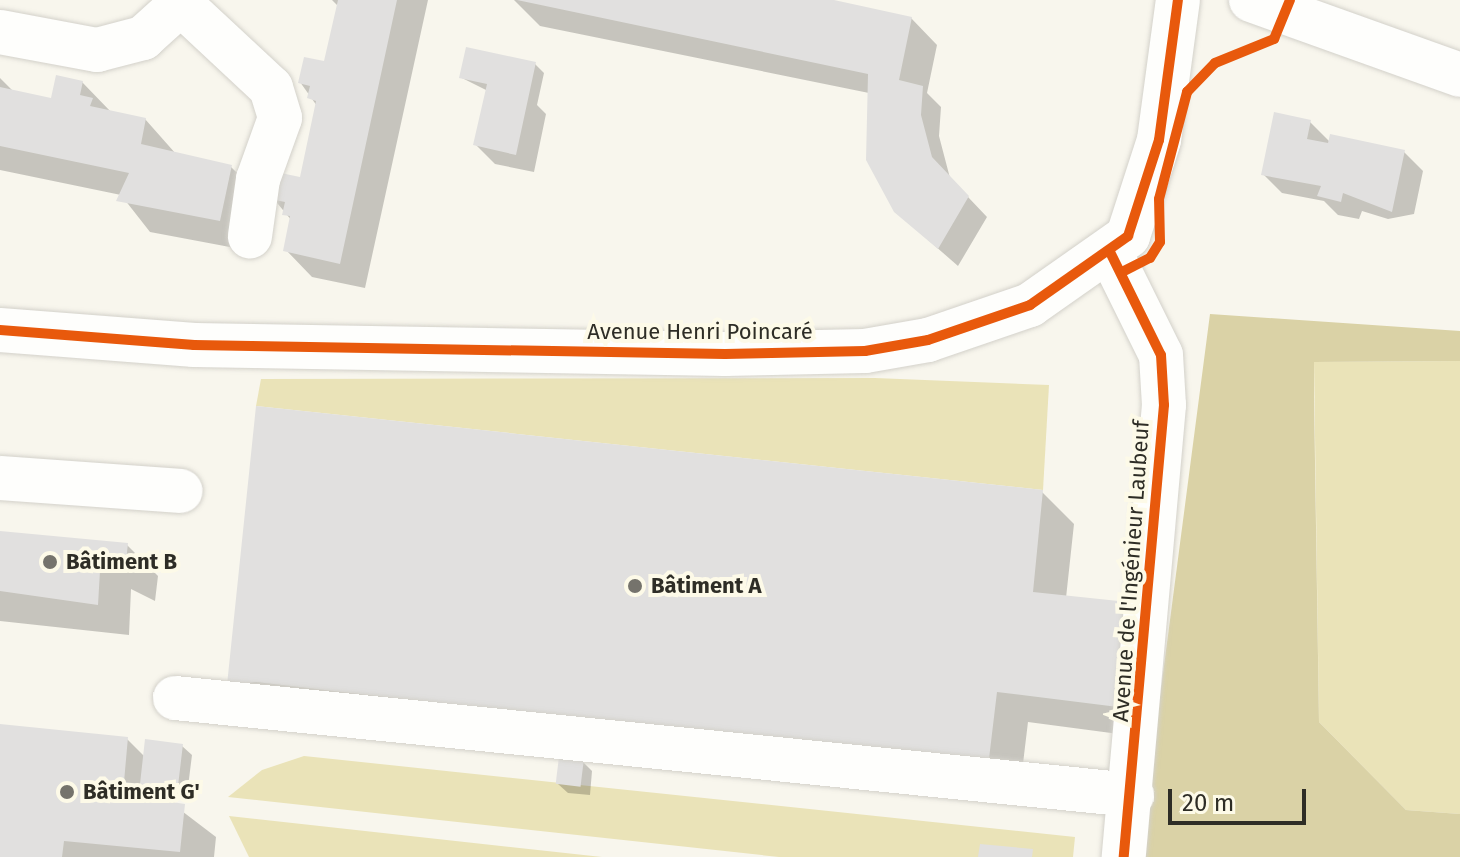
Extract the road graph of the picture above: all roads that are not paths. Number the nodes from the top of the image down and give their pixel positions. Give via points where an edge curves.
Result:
1 (1178, 0) edge
2 (1251, 0) edge
3 (183, 2) edge
4 (0, 32) edge
5 (1460, 75) edge
6 (250, 236) dead end
7 (1110, 252) junction
8 (0, 330) edge
9 (0, 478) edge
10 (181, 491) dead end
11 (175, 698) dead end
12 (1132, 795) junction
13 (1124, 857) edge

1 - 7 street, Avenue Henri Poincaré via 1169,83 1142,206
2 - 5 street
3 - 4 street via 143,38 97,50
3 - 6 street via 271,88 280,118 258,179
7 - 8 street, Avenue Henri Poincaré via 1030,305 928,340 865,351 194,345
7 - 12 street, Avenue de l'Ingénieur Laubeuf via 1161,355 1164,405
9 - 10 street
11 - 12 street
12 - 13 street, Avenue de l'Ingénieur Laubeuf

